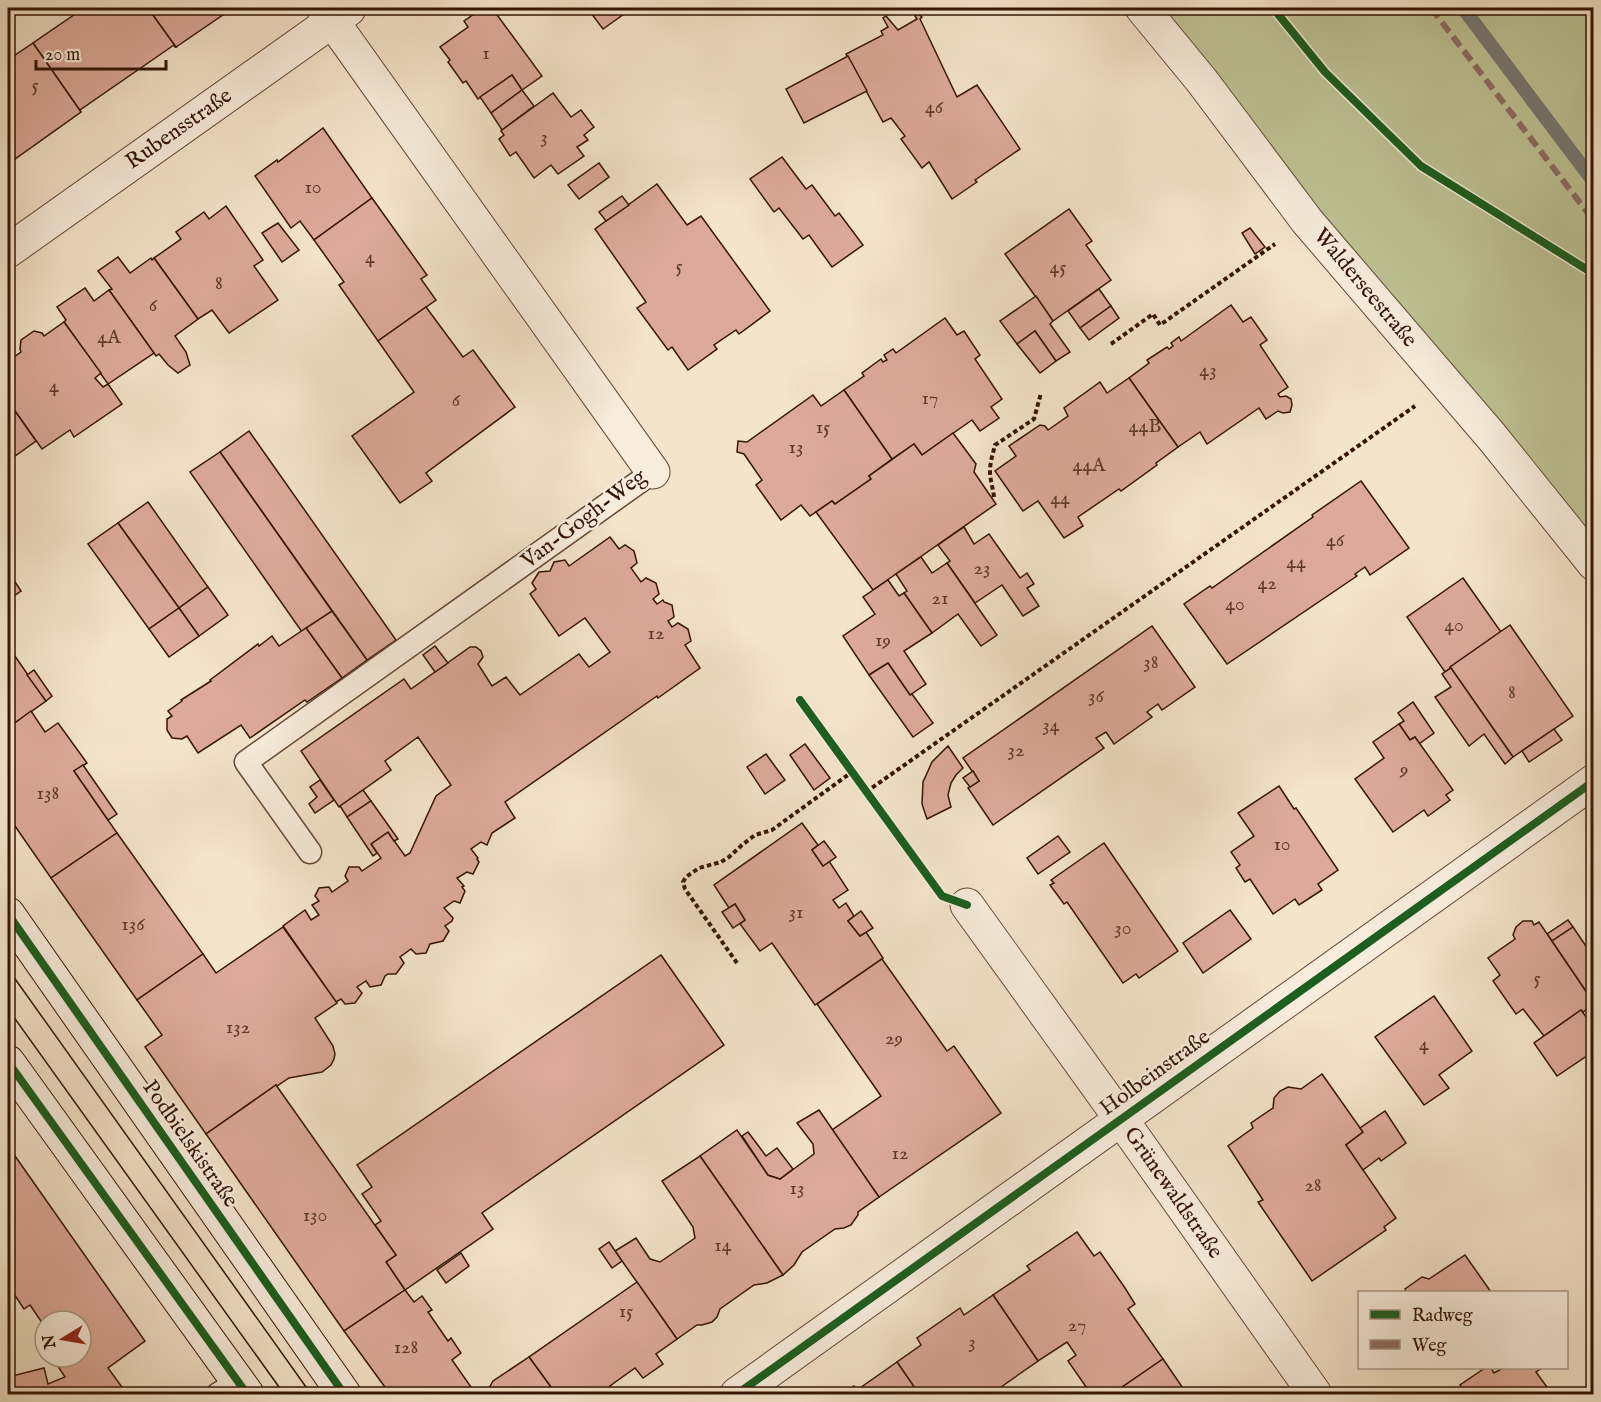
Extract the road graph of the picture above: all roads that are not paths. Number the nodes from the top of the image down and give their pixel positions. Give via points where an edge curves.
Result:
1 (1142, 8) edge
2 (335, 12) edge
3 (8, 251) edge
4 (653, 472) joint
5 (1593, 564) edge
6 (1593, 781) edge
7 (310, 852) dead end
8 (967, 905) dead end
9 (8, 914) edge
10 (8, 1062) edge
11 (1121, 1119) junction
12 (234, 1390) edge
13 (344, 1395) edge
14 (737, 1395) edge
15 (1315, 1395) edge

1 - 5 street, Walderseestraße via 1307,221 1492,437
2 - 3 street, Rubensstraße
2 - 4 street, Van-Gogh-Weg
4 - 7 lane, Van-Gogh-Weg via 246,762
6 - 11 street, Holbeinstraße
8 - 11 street, Grünewaldstraße
9 - 13 street, Podbielskistraße
10 - 12 street
11 - 14 street, Holbeinstraße
11 - 15 street, Grünewaldstraße

